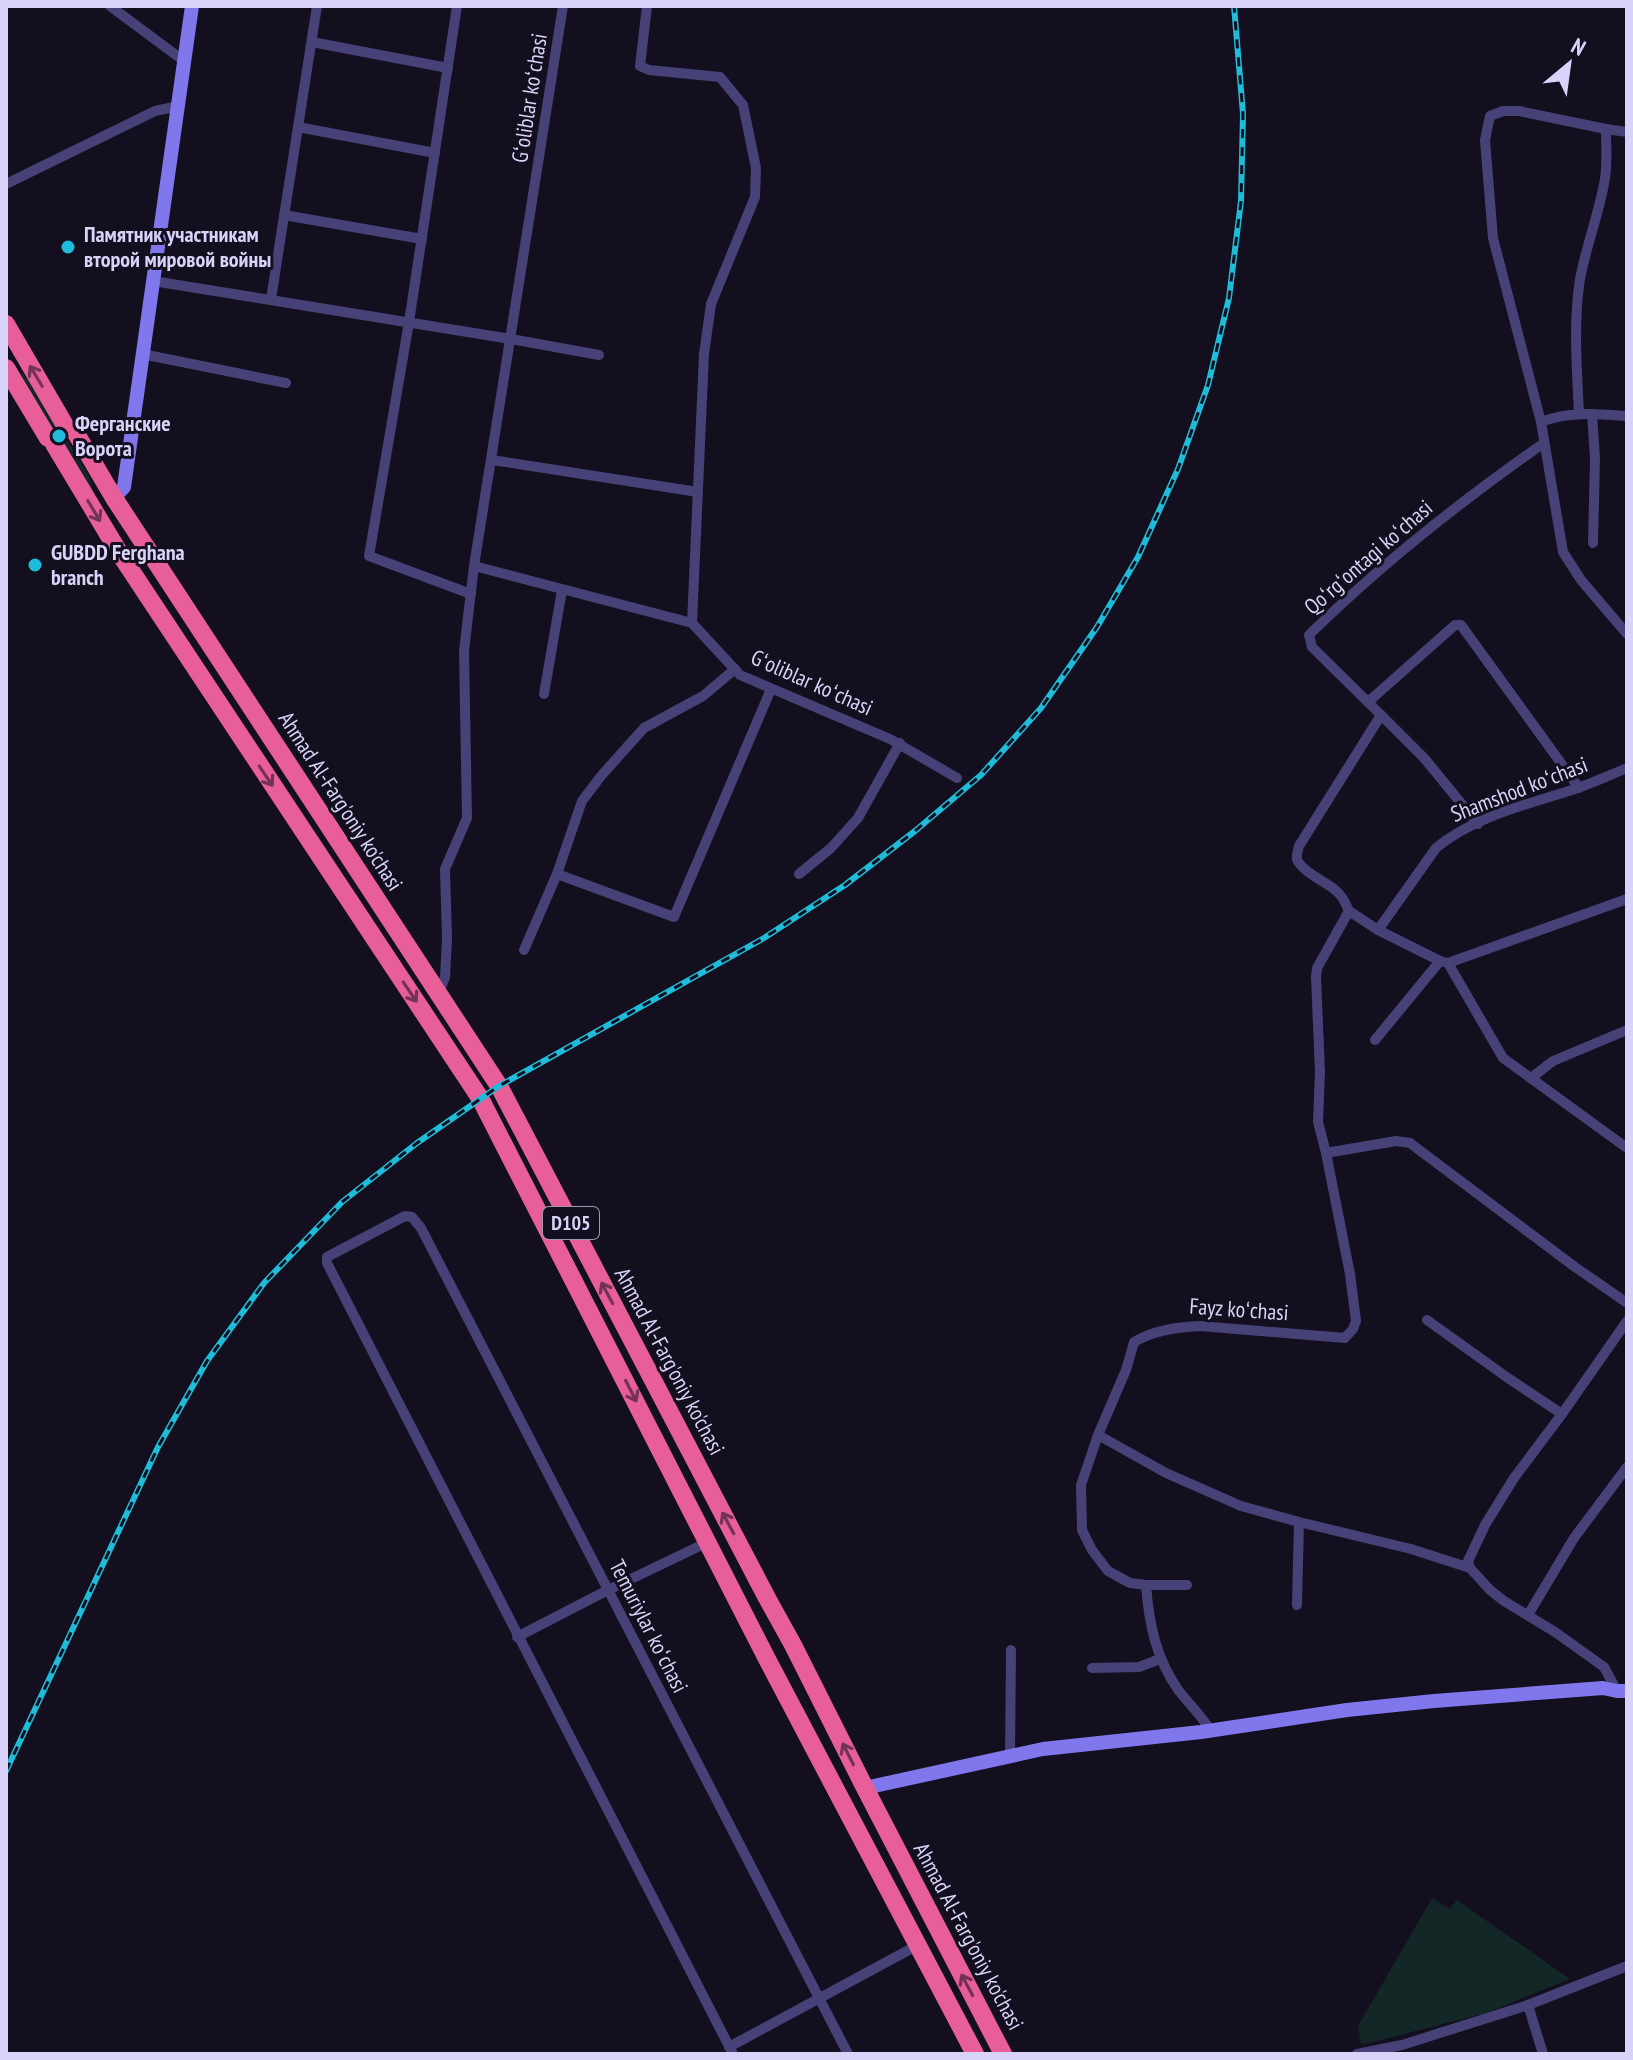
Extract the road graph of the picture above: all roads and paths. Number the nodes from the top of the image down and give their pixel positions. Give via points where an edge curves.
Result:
1 (110, 6) edge
2 (192, 6) edge
3 (317, 6) edge
4 (457, 6) edge
5 (563, 6) edge
6 (647, 6) edge
7 (312, 42) junction
8 (184, 61) junction
9 (448, 68) junction
10 (178, 106) junction
11 (298, 127) junction
12 (1606, 129) junction
13 (1627, 132) edge
14 (435, 153) junction
15 (6, 184) edge
16 (284, 215) junction
17 (422, 239) junction
18 (153, 281) junction
19 (271, 299) junction
20 (409, 322) junction
21 (6, 324) edge
22 (511, 339) junction
23 (142, 354) junction
24 (599, 355) dead end
25 (6, 368) edge
26 (286, 383) dead end
27 (1579, 414) junction
28 (1592, 414) junction
29 (1627, 416) edge
30 (1541, 422) junction
31 (1544, 443) junction
32 (492, 460) junction
33 (698, 492) junction
34 (114, 498) junction
35 (1593, 543) dead end
36 (474, 566) junction
37 (562, 590) junction
38 (471, 594) junction
39 (692, 623) junction
40 (1627, 634) edge
41 (735, 669) junction
42 (771, 689) junction
43 (544, 694) dead end
44 (1368, 702) junction
45 (1381, 715) junction
46 (267, 733) junction
47 (900, 743) junction
48 (247, 748) junction
49 (1627, 768) edge
50 (957, 778) dead end
51 (1579, 788) junction
52 (1478, 824) junction
53 (557, 874) junction
54 (799, 874) dead end
55 (1627, 899) edge
56 (1349, 911) junction
57 (1378, 930) junction
58 (524, 950) dead end
59 (1444, 962) junction
60 (438, 995) junction
61 (1627, 1030) edge
62 (1375, 1040) dead end
63 (1531, 1078) junction
64 (1627, 1148) edge
65 (1326, 1153) junction
66 (1627, 1303) edge
67 (1427, 1320) dead end
68 (1627, 1321) edge
69 (1562, 1414) junction
70 (1098, 1435) junction
71 (1627, 1467) edge
72 (1299, 1522) junction
73 (708, 1542) junction
74 (1470, 1568) junction
75 (1146, 1585) junction
76 (1187, 1585) dead end
77 (608, 1590) junction
78 (1297, 1605) dead end
79 (1528, 1615) junction
80 (517, 1637) junction
81 (793, 1645) junction
82 (1011, 1650) dead end
83 (767, 1659) junction
84 (1160, 1659) junction
85 (1092, 1668) dead end
86 (1622, 1691) edge
87 (1210, 1730) junction
88 (1010, 1755) junction
89 (865, 1788) junction
90 (918, 1945) junction
91 (1627, 1966) edge
92 (820, 1999) junction
93 (1528, 2005) junction
94 (731, 2050) edge
95 (1404, 2050) edge
96 (848, 2054) edge
97 (975, 2054) edge
98 (1003, 2054) edge
99 (1357, 2054) edge
100 (1543, 2054) edge

1 - 8 street
2 - 8 street
3 - 7 street
4 - 9 street
5 - 22 street, Gʻoliblar koʻchasi
6 - 33 street via 640,66 720,77 727,83 743,105 756,168 755,197 711,304
7 - 9 street
7 - 11 street
8 - 10 street
9 - 14 street
10 - 15 street via 155,111
10 - 18 street
11 - 14 street
11 - 16 street
12 - 13 street
12 - 27 street via 1605,181 1577,311
12 - 30 street via 1519,111 1490,116 1485,140 1493,238
14 - 17 street
16 - 17 street
16 - 19 street
17 - 20 street
18 - 19 street
18 - 23 street
19 - 20 street
20 - 22 street
20 - 38 street via 369,556
34 -> 21 highway, Ahmad Al-Farg'oniy ko'chasi / D105
22 - 24 street
22 - 32 street, Gʻoliblar koʻchasi
23 - 26 street
23 - 34 street via 124,487
25 -> 48 highway, D105
27 - 28 street
27 - 30 street
28 - 29 street
28 - 35 street
30 - 31 street
31 - 40 street via 1563,552
31 - 44 street, Qoʻrgʻontagi koʻchasi via 1398,553 1309,635 1312,647
32 - 33 street
32 - 36 street, Gʻoliblar koʻchasi
33 - 39 street
34 - 46 highway, Ahmad Al-Farg'oniy ko'chasi / D105
36 - 37 street
36 - 38 street, Gʻoliblar koʻchasi
37 - 39 street
37 - 43 street
38 - 60 street, Gʻoliblar koʻchasi via 464,651 467,818 445,869 447,952
39 - 41 street, Gʻoliblar koʻchasi
41 - 42 street, Gʻoliblar koʻchasi
41 - 53 street via 703,696 644,728 601,776 582,801
42 - 47 street, Gʻoliblar koʻchasi
42 - 53 street via 674,917
44 - 45 street, Qoʻrgʻontagi koʻchasi
44 - 51 street via 1461,625
45 - 52 street, Qoʻrgʻontagi koʻchasi
45 - 56 street via 1297,855 1302,867 1343,897
46 - 48 highway
46 - 60 highway, Ahmad Al-Farg'oniy ko'chasi / D105
47 - 50 street, Gʻoliblar koʻchasi
47 - 54 street via 858,818
48 -> 73 highway, D105 via 480,1098
49 - 51 street, Shamshod koʻchasi
51 - 52 street, Shamshod koʻchasi
52 - 57 street, Shamshod koʻchasi via 1436,848
53 - 58 street
55 - 59 street
56 - 57 street
56 - 65 street via 1316,977 1318,1122
57 - 59 street
59 - 62 street
59 - 63 street via 1503,1058
81 -> 60 highway, Ahmad Al-Farg'oniy ko'chasi / D105 via 499,1086
61 - 63 street via 1553,1061
63 - 64 street
65 - 66 street via 1410,1143
65 - 70 street, Fayz koʻchasi via 1350,1274 1353,1329 1345,1338 1200,1326 1146,1335 1134,1342
67 - 69 street
68 - 69 street
69 - 74 street via 1485,1525 1468,1561
70 - 72 street via 1204,1491
70 - 75 street via 1081,1485 1082,1530 1108,1571
71 - 79 street via 1574,1538
72 - 74 street
72 - 78 street
73 - 77 street
73 - 83 highway, D105
74 - 79 street via 1490,1590
75 - 76 street
75 - 84 street
77 - 80 street
77 - 80 street, Temuriylar koʻchasi via 421,1228 405,1216 327,1260
77 - 92 street, Temuriylar koʻchasi
79 - 86 street via 1604,1667
80 - 94 street
81 - 83 highway
89 -> 81 highway, Ahmad Al-Farg'oniy ko'chasi / D105
82 - 88 street
83 - 90 highway, D105
84 - 85 street via 1139,1667
84 - 87 street
86 - 87 street via 1603,1688 1434,1701
87 - 88 street
88 - 89 street
98 -> 89 highway, Ahmad Al-Farg'oniy ko'chasi / D105
90 - 92 street
90 - 97 highway, D105
91 - 93 street
92 - 94 street
92 - 96 street, Temuriylar koʻchasi
93 - 95 street
93 - 100 street
95 - 99 street

